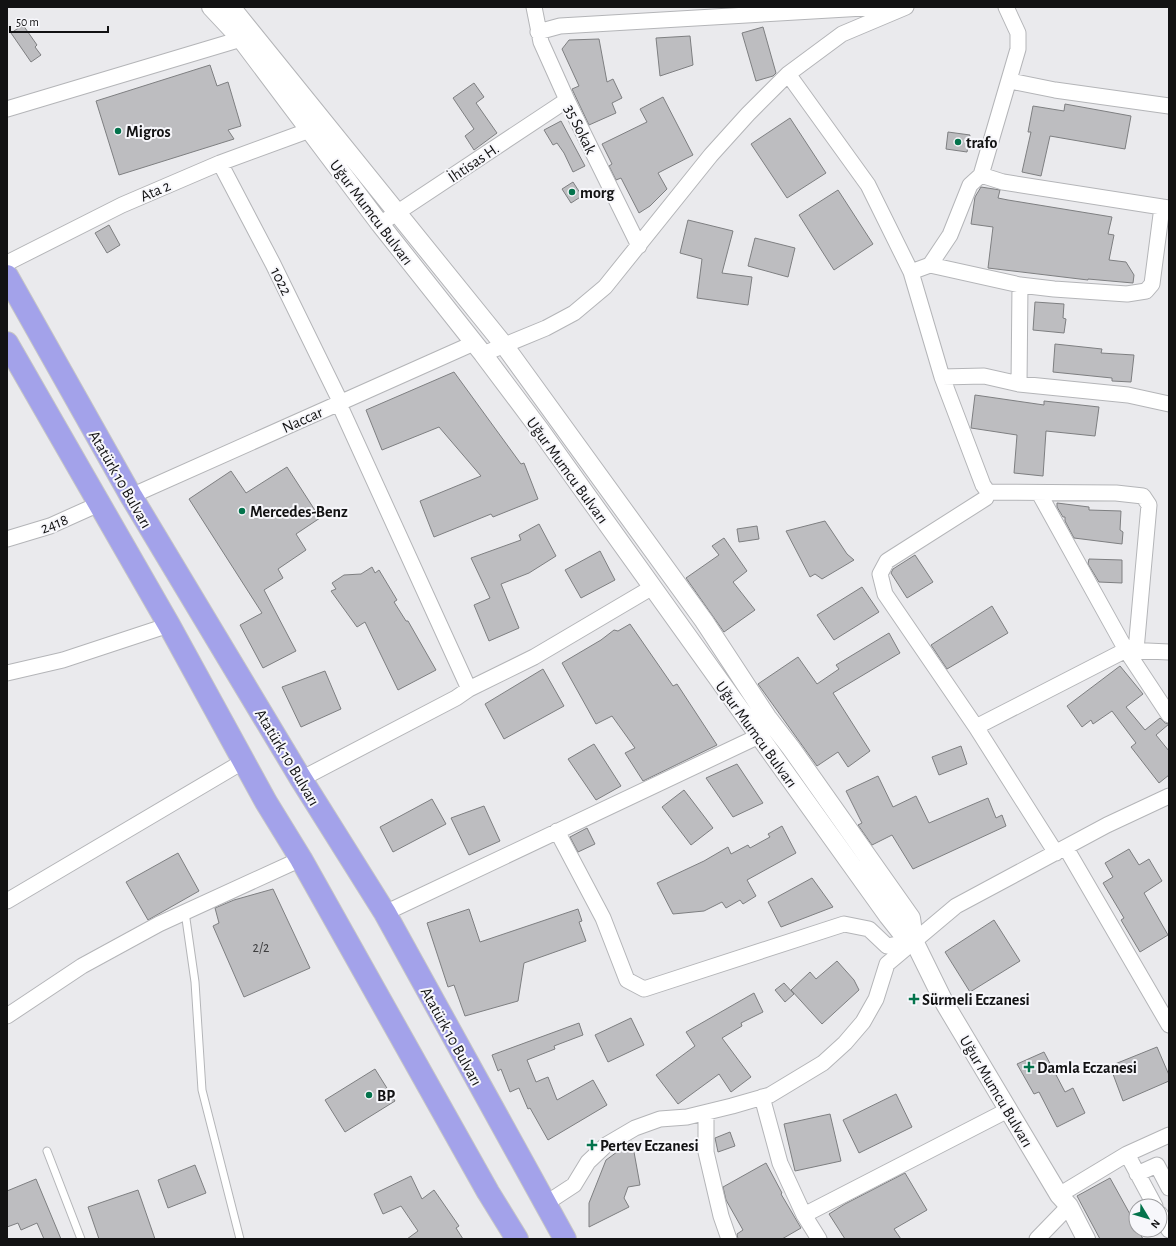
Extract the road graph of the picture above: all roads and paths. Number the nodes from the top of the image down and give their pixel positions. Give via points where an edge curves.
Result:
1 (211, 7) edge
2 (231, 7) edge
3 (534, 7) edge
4 (881, 7) edge
5 (906, 7) edge
6 (1006, 7) edge
7 (538, 32) junction
8 (241, 39) junction
9 (788, 74) junction
10 (1010, 81) junction
11 (567, 100) junction
12 (1169, 106) edge
13 (7, 109) edge
14 (310, 130) junction
15 (220, 163) junction
16 (981, 174) junction
17 (1165, 208) edge
18 (396, 213) junction
19 (380, 224) junction
20 (639, 246) junction
21 (7, 264) edge
22 (930, 265) junction
23 (911, 272) junction
24 (7, 276) edge
25 (1020, 284) junction
26 (7, 343) edge
27 (504, 345) junction
28 (478, 349) junction
29 (942, 377) junction
30 (1019, 384) junction
31 (340, 401) junction
32 (1169, 404) edge
33 (988, 492) junction
34 (1038, 493) junction
35 (130, 496) junction
36 (99, 504) junction
37 (7, 539) edge
38 (651, 588) junction
39 (169, 625) junction
40 (1131, 650) junction
41 (1169, 652) edge
42 (7, 673) edge
43 (469, 689) junction
44 (1169, 714) edge
45 (976, 727) junction
46 (759, 736) junction
47 (244, 760) junction
48 (301, 779) junction
49 (1169, 796) edge
50 (557, 831) junction
51 (1061, 851) junction
52 (301, 859) junction
53 (7, 901) edge
54 (185, 912) junction
55 (385, 913) junction
56 (914, 940) junction
57 (7, 1016) edge
58 (1169, 1025) edge
59 (762, 1098) junction
60 (1008, 1110) junction
61 (706, 1112) junction
62 (1169, 1135) edge
63 (47, 1150) dead end
64 (1127, 1154) junction
65 (1137, 1174) junction
66 (1169, 1188) edge
67 (1150, 1198) edge
68 (1064, 1201) junction
69 (545, 1204) junction
70 (804, 1214) junction
71 (512, 1237) edge
72 (81, 1239) edge
73 (240, 1239) edge
74 (565, 1239) edge
75 (729, 1239) edge
76 (820, 1239) edge
77 (1037, 1239) edge
78 (1086, 1239) edge

1 - 8 street, Uğur Mumcu Bulvarı
2 - 18 street, Uğur Mumcu Bulvarı via 323,118
3 - 7 street, 35 Sokak
4 - 7 street via 560,26
5 - 9 street, Naccar via 842,34
6 - 10 street via 1018,33 1018,49
7 - 11 street, 35 Sokak
8 - 13 street
8 - 14 street, Uğur Mumcu Bulvarı
9 - 20 street, Naccar via 711,155
9 - 23 street via 868,185
10 - 12 street
10 - 16 street
11 - 18 street, İhtisas H.
11 - 20 street, 35 Sokak
14 - 15 street, Ata 2
14 - 19 street, Uğur Mumcu Bulvarı
15 - 21 street, Ata 2 via 122,205
15 - 31 street, 1022
16 - 17 street via 1003,182
16 - 22 street via 970,185 950,235
17 - 25 street via 1152,284 1146,291 1128,294
18 - 19 street, İhtisas H.
18 - 27 street, Uğur Mumcu Bulvarı
19 - 28 street, Uğur Mumcu Bulvarı
20 - 27 street, Naccar via 606,287 574,313 546,328
22 - 23 street
22 - 25 street
23 - 29 street
24 - 35 highway, Atatürk 10 Bulvarı
25 - 30 street
26 - 36 highway, Atatürk 10 Bulvarı
27 - 28 street, Naccar
27 - 56 street, Uğur Mumcu Bulvarı via 704,620 767,717 911,918
28 - 31 street, Naccar
28 - 38 street, Uğur Mumcu Bulvarı via 570,472
29 - 30 street via 984,376
29 - 33 street
30 - 32 street via 1128,395
31 - 35 street, Naccar
31 - 43 street, 1022 via 340,406
33 - 34 street
33 - 45 street via 986,498 887,561 880,574 885,594
34 - 40 street
34 - 40 street via 1136,495 1143,496 1149,505
35 - 48 highway, Atatürk 10 Bulvarı
36 - 37 street, 2418 via 50,526
36 - 39 highway, Atatürk 10 Bulvarı
38 - 43 street via 534,657
38 - 46 street, Uğur Mumcu Bulvarı
39 - 42 street via 63,660
39 - 47 highway, Atatürk 10 Bulvarı
40 - 41 street
40 - 44 street
40 - 45 street
43 - 48 street
45 - 51 street
46 - 50 street
46 - 56 street, Uğur Mumcu Bulvarı via 888,916 903,935
47 - 52 highway, Atatürk 10 Bulvarı
47 - 53 street
48 - 55 highway, Atatürk 10 Bulvarı
49 - 51 street via 1107,825
50 - 55 street
50 - 56 street via 603,918 628,980 644,989 844,924 869,929 887,946
51 - 56 street via 956,906
51 - 58 street
52 - 54 street
52 - 71 highway, Atatürk 10 Bulvarı
54 - 57 street via 82,966
54 - 73 lane via 195,982 202,1090
55 - 69 highway, Atatürk 10 Bulvarı
56 - 59 street via 887,964 876,999 863,1022 845,1043 823,1064
56 - 60 street, Uğur Mumcu Bulvarı via 946,1004
59 - 61 street
59 - 70 street via 780,1163
60 - 68 street, Uğur Mumcu Bulvarı
60 - 70 street
61 - 69 street via 687,1117 660,1119 635,1128 606,1145 588,1162 574,1185
61 - 75 street via 706,1152
62 - 64 street
63 - 72 lane
64 - 65 street
64 - 68 street
65 - 66 street via 1157,1165
65 - 67 street
68 - 77 street
68 - 78 street, Uğur Mumcu Bulvarı
69 - 74 highway, Atatürk 10 Bulvarı
70 - 76 street

